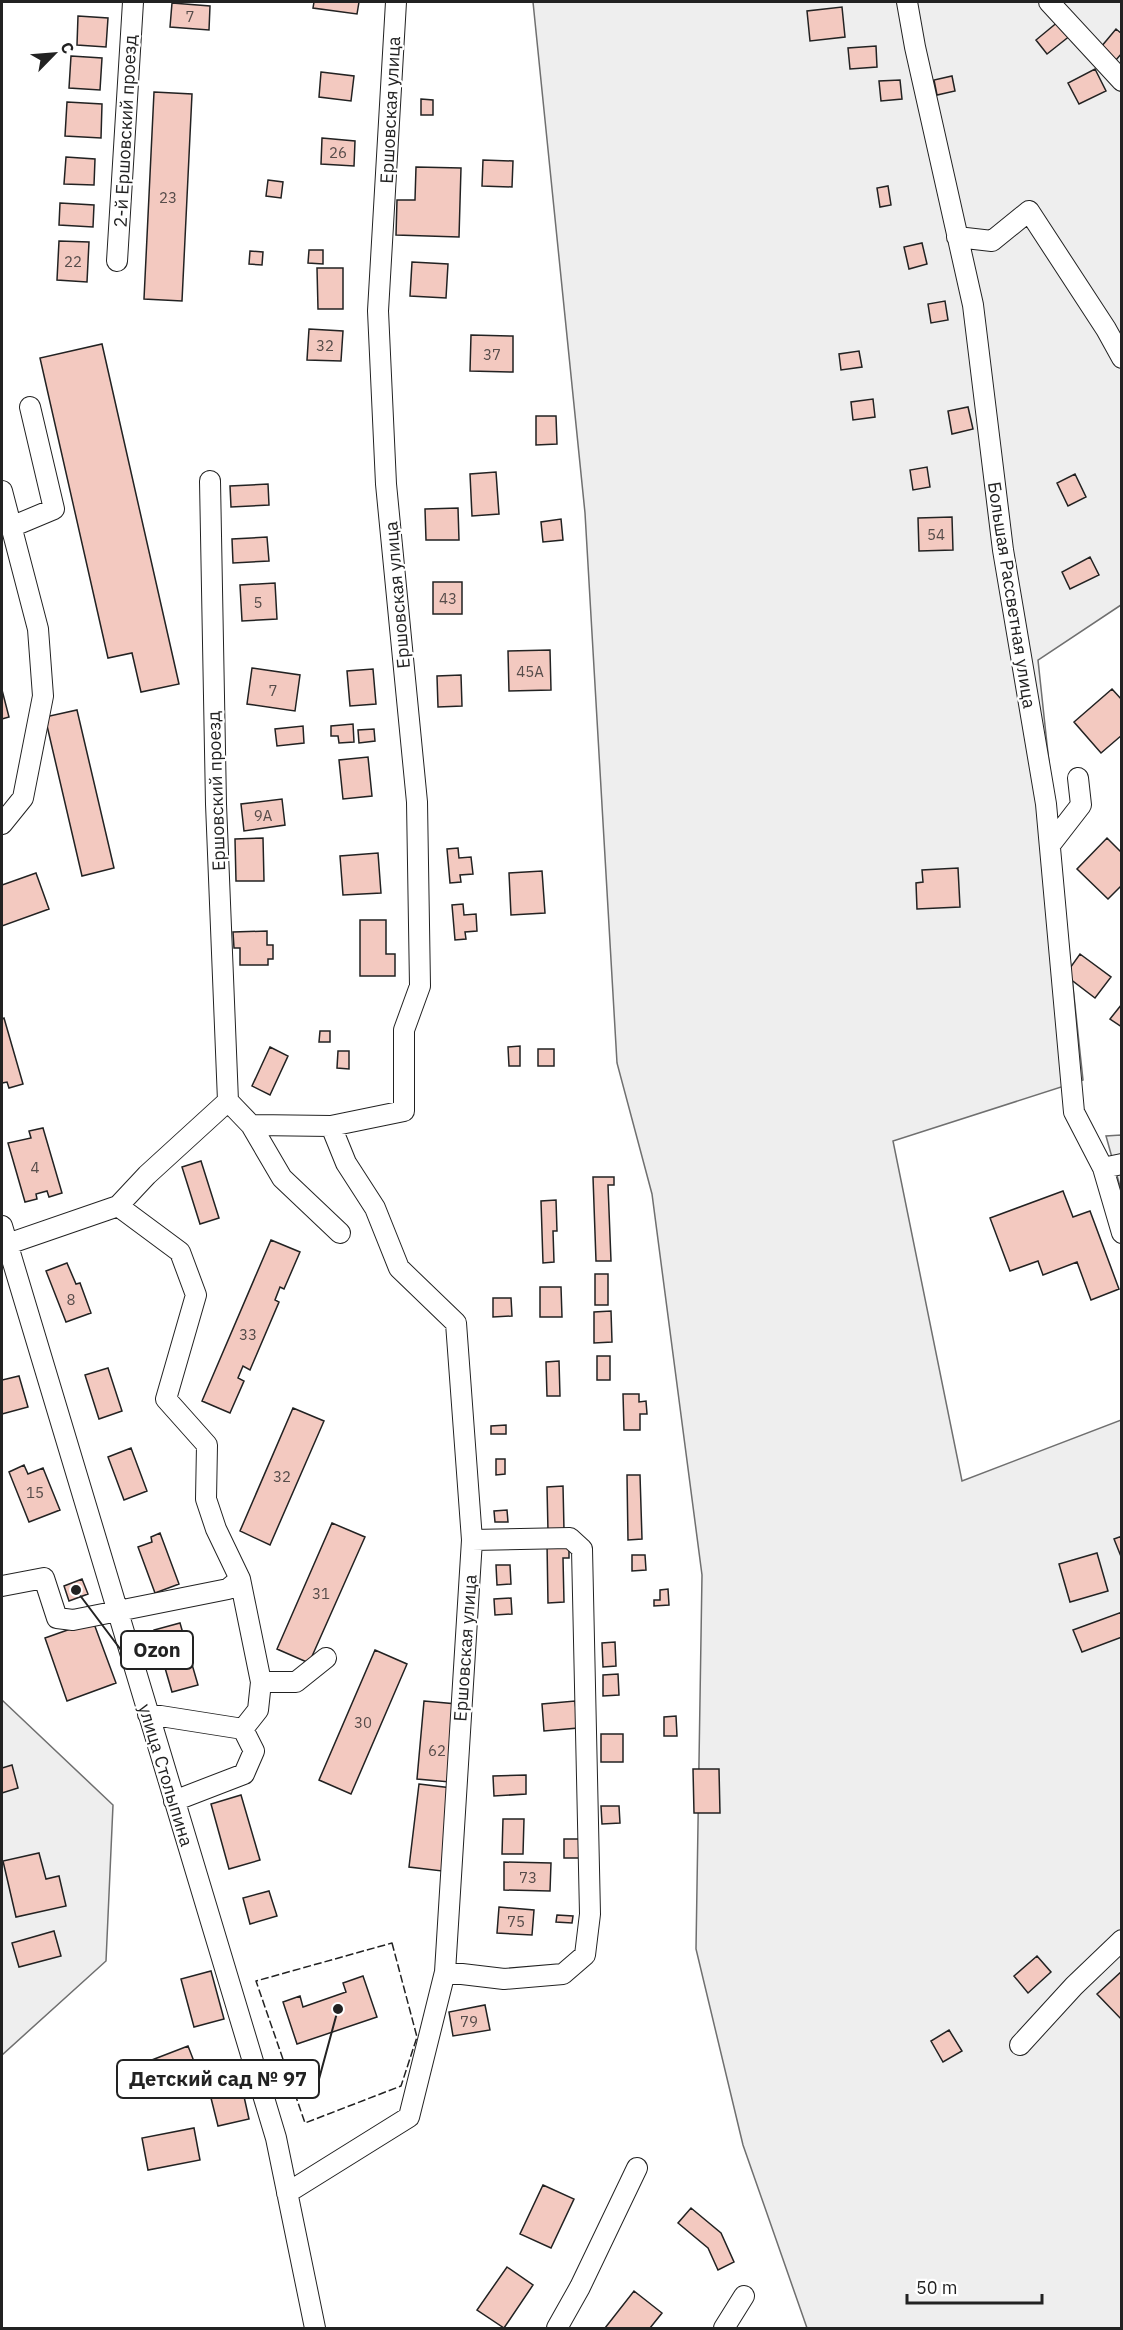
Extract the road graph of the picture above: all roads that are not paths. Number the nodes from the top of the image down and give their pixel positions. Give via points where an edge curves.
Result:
1 (133, 2) edge
2 (396, 2) edge
3 (907, 2) edge
4 (1049, 2) edge
5 (1122, 81) edge
6 (957, 237) junction
7 (117, 261) dead end
8 (1122, 357) edge
9 (30, 407) dead end
10 (210, 481) dead end
11 (2, 491) edge
12 (11, 527) junction
13 (1078, 778) dead end
14 (2, 824) edge
15 (1050, 845) junction
16 (228, 1101) junction
17 (251, 1125) junction
18 (331, 1126) junction
19 (1112, 1166) edge
20 (118, 1206) junction
21 (340, 1233) dead end
22 (1122, 1233) edge
23 (3, 1239) edge
24 (472, 1540) junction
25 (240, 1579) junction
26 (2, 1586) edge
27 (117, 1610) junction
28 (326, 1658) dead end
29 (261, 1682) junction
30 (148, 1714) junction
31 (243, 1729) junction
32 (174, 1801) junction
33 (1122, 1940) edge
34 (445, 1972) junction
35 (1020, 2044) dead end
36 (637, 2168) dead end
37 (287, 2193) junction
38 (744, 2296) dead end
39 (315, 2328) edge
40 (557, 2328) edge
41 (724, 2328) edge

1 - 7 street, 2-й Ершовский проезд
2 - 18 street, Ершовская улица via 378,311 386,484 417,802 420,986 404,1030 404,1111
3 - 6 street, Большая Рассветная улица
4 - 5 street
6 - 8 street via 993,241 1029,211
6 - 15 street, Большая Рассветная улица via 973,305 1003,550
9 - 12 street via 54,509
10 - 16 street, Ершовский проезд via 216,804
11 - 12 street
12 - 14 street via 38,629 43,696 23,798
13 - 15 street via 1081,805
15 - 19 street, Большая Рассветная улица via 1074,1112
16 - 17 street
16 - 20 street
17 - 18 street
17 - 21 street via 282,1178
18 - 24 street, Ершовская улица via 346,1163 375,1208 399,1268 456,1323
19 - 22 street, Большая Рассветная улица
20 - 23 street
20 - 25 street via 180,1252 196,1295 166,1399 207,1445 206,1499
23 - 27 street, улица Столыпина
24 - 34 street, Ершовская улица
24 - 34 street via 570,1538 582,1549 590,1914 585,1955 563,1974 504,1979
25 - 27 street via 228,1589
25 - 29 street
26 - 27 street via 44,1578 57,1618 73,1620
27 - 30 street, улица Столыпина
28 - 29 street via 296,1682
29 - 31 street via 258,1710
30 - 31 street
30 - 32 street, улица Столыпина
31 - 32 street via 254,1751 244,1774
32 - 37 street, улица Столыпина via 276,2138
33 - 35 street
34 - 37 street, Ершовская улица via 409,2117
36 - 40 street
37 - 39 street, улица Столыпина
38 - 41 street

